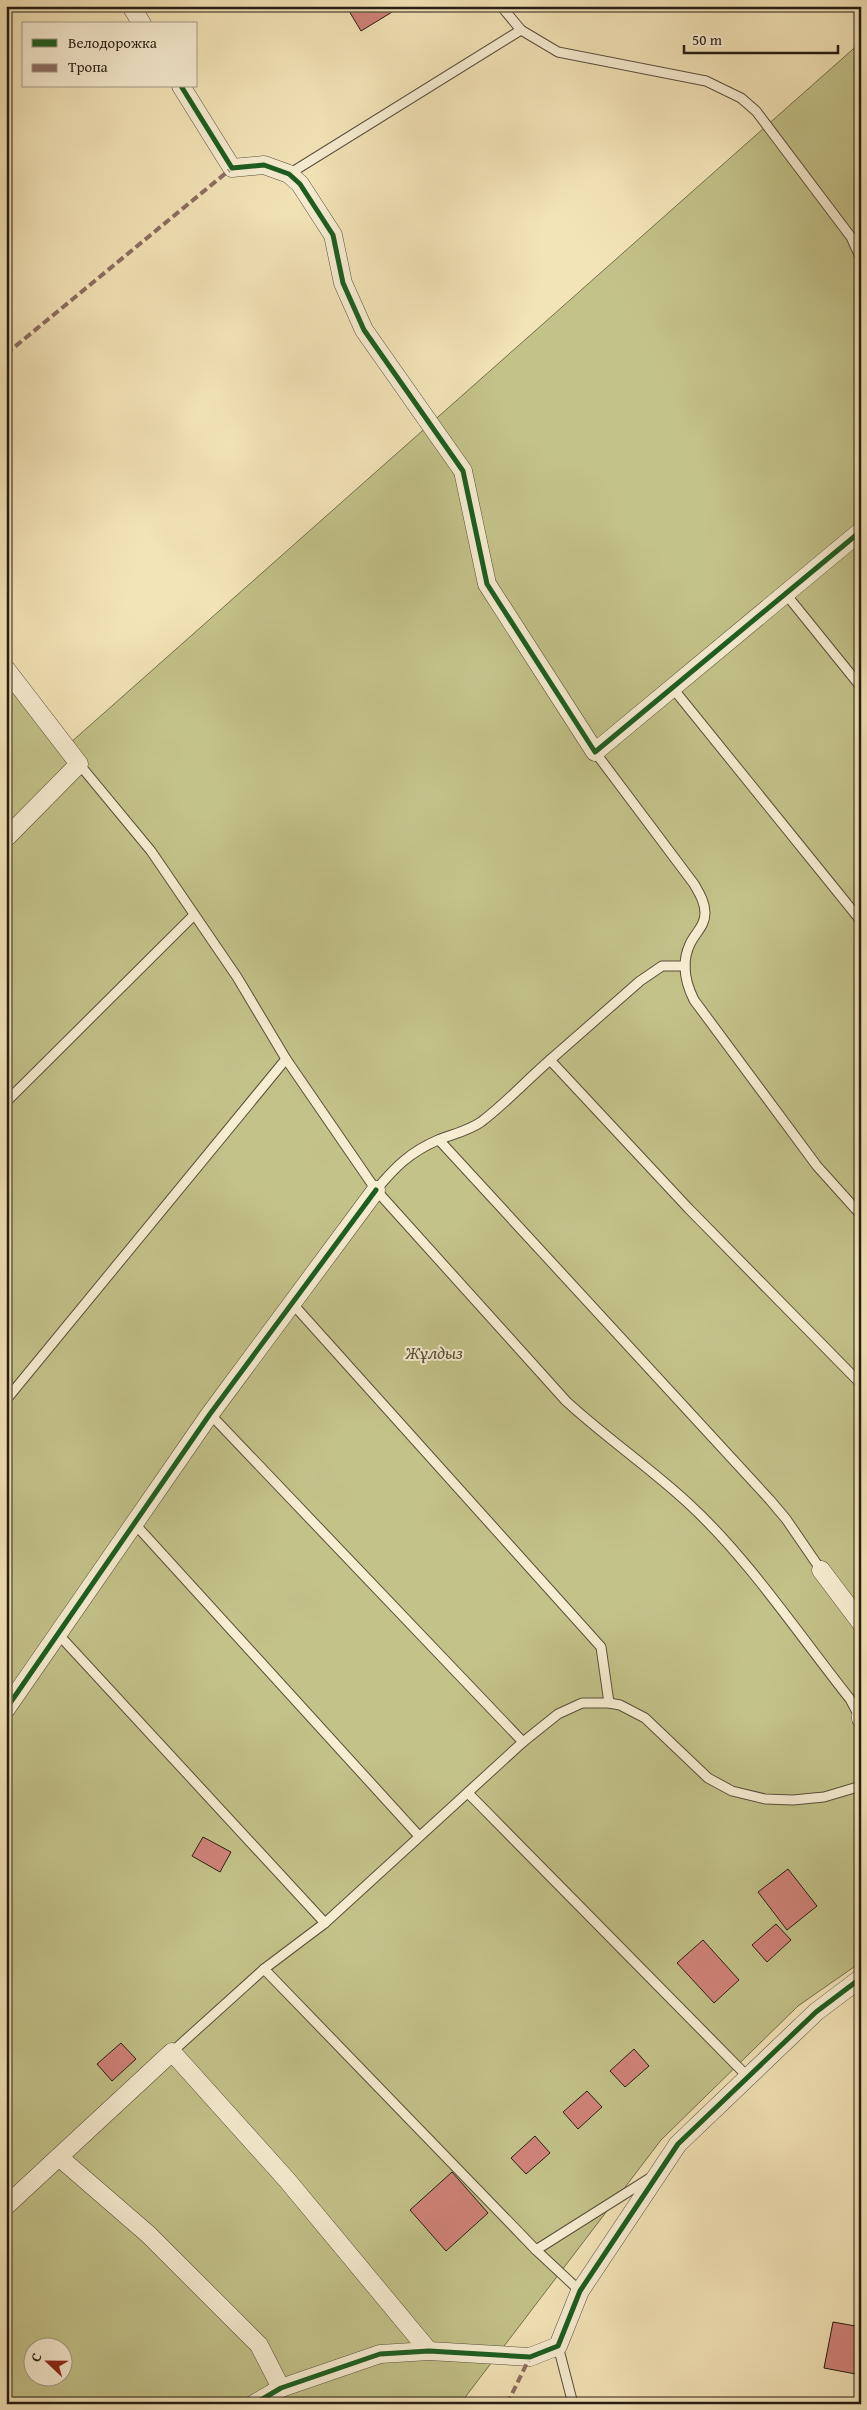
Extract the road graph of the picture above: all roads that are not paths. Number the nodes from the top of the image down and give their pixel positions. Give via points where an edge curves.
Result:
1 (131, 6) edge
2 (501, 6) edge
3 (141, 22) edge
4 (521, 30) junction
5 (182, 88) edge
6 (289, 174) junction
7 (861, 259) edge
8 (861, 530) edge
9 (784, 593) junction
10 (6, 670) edge
11 (671, 686) junction
12 (861, 687) edge
13 (595, 752) junction
14 (79, 764) junction
15 (6, 838) edge
16 (194, 915) junction
17 (861, 921) edge
18 (685, 966) junction
19 (286, 1059) junction
20 (550, 1060) junction
21 (6, 1102) edge
22 (439, 1140) junction
23 (376, 1190) junction
24 (861, 1214) edge
25 (291, 1302) junction
26 (861, 1384) edge
27 (6, 1400) edge
28 (210, 1414) junction
29 (134, 1523) junction
30 (821, 1570) joint
31 (861, 1622) edge
32 (59, 1635) junction
33 (609, 1703) junction
34 (6, 1708) edge
35 (861, 1718) edge
36 (523, 1742) junction
37 (861, 1786) edge
38 (468, 1793) junction
39 (419, 1836) junction
40 (325, 1923) junction
41 (264, 1969) junction
42 (861, 1978) edge
43 (172, 2052) junction
44 (748, 2077) junction
45 (60, 2157) junction
46 (656, 2174) junction
47 (6, 2206) edge
48 (536, 2250) junction
49 (580, 2291) junction
50 (558, 2346) junction
51 (429, 2351) junction
52 (281, 2388) junction
53 (254, 2404) edge
54 (572, 2404) edge

1 - 3 street
2 - 4 lane
4 - 6 lane
4 - 7 lane via 558,52 706,81 741,98 756,111 845,230
5 - 6 street via 232,168 264,165
6 - 13 street via 300,184 332,235 343,283 364,330 462,471 487,584
8 - 9 street
9 - 11 street
9 - 12 lane
10 - 14 street
11 - 13 street
11 - 17 lane
13 - 18 lane via 701,897 705,913 701,928 690,944
14 - 15 street
14 - 16 lane via 151,850
16 - 19 lane via 237,977
16 - 21 lane
18 - 20 lane via 662,966 640,981
18 - 24 lane via 685,983 694,1000 817,1166
19 - 23 lane
19 - 27 lane
20 - 22 lane via 481,1122
20 - 26 lane via 689,1209
22 - 23 lane via 396,1165
22 - 30 lane via 770,1500
23 - 25 street
23 - 35 lane via 566,1401 689,1503 722,1538
25 - 28 street
25 - 33 lane via 601,1647
28 - 29 street
28 - 36 lane
29 - 32 street
29 - 39 lane
30 - 31 street
32 - 34 street
32 - 40 lane
33 - 36 lane via 582,1704 558,1714
33 - 37 lane via 645,1718 708,1778 732,1791 765,1799 793,1800 824,1797
36 - 38 lane
38 - 39 lane
38 - 44 lane
39 - 40 lane
40 - 41 lane
41 - 43 lane
41 - 48 lane
42 - 44 street via 816,2012
43 - 45 street
43 - 51 street via 287,2180
44 - 46 street via 678,2144
45 - 47 street
45 - 52 street via 149,2235 259,2345
46 - 48 lane
46 - 49 street
48 - 49 lane
49 - 50 street
50 - 51 street via 530,2357
50 - 54 lane
51 - 52 street via 380,2354
52 - 53 street

